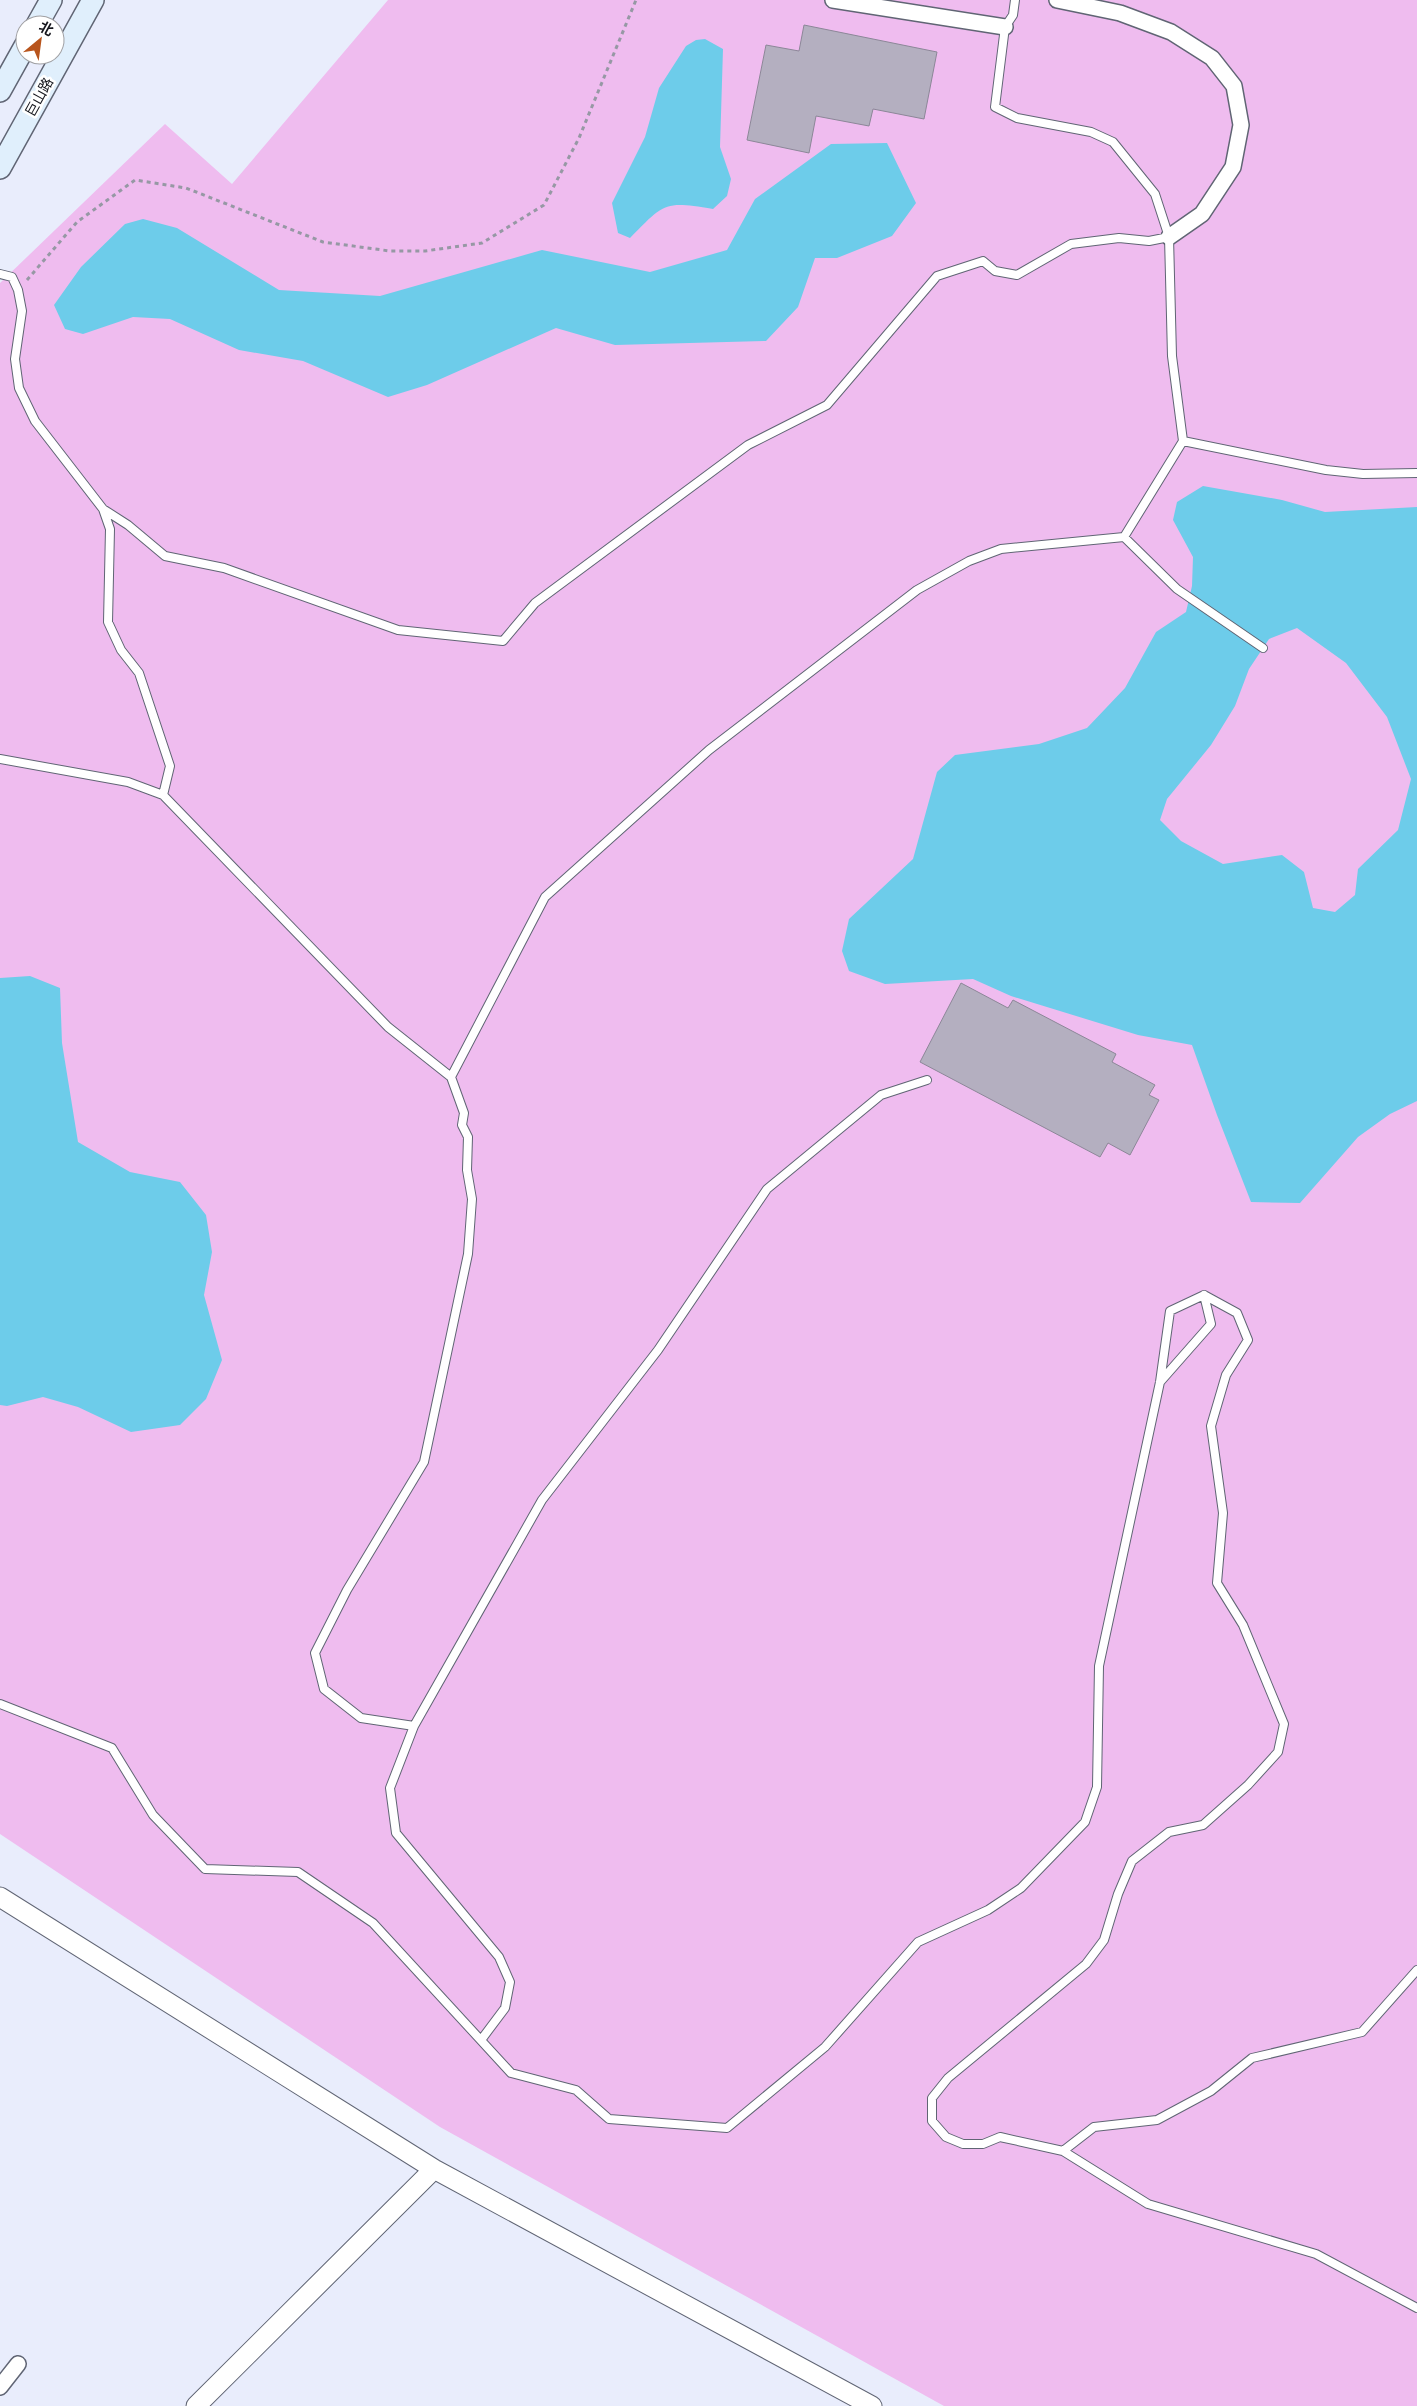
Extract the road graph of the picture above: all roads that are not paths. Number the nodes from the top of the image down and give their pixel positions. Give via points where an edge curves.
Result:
1 (51, 0) edge
2 (93, 0) edge
3 (833, 0) edge
4 (1014, 0) edge
5 (1057, 0) edge
6 (43, 15) edge
7 (1005, 27) junction
8 (15, 64) edge
9 (0, 91) edge
10 (0, 168) edge
11 (1169, 237) junction
12 (0, 274) edge
13 (1183, 441) junction
14 (1417, 473) edge
15 (103, 509) junction
16 (1124, 537) junction
17 (1263, 648) dead end
18 (0, 759) edge
19 (163, 795) junction
20 (451, 1077) junction
21 (927, 1080) dead end
22 (1204, 1295) junction
23 (1160, 1382) junction
24 (0, 1704) edge
25 (414, 1726) junction
26 (0, 1897) edge
27 (1417, 1970) edge
28 (481, 2040) junction
29 (1064, 2150) junction
30 (434, 2169) junction
31 (1417, 2308) edge
32 (18, 2364) dead end
33 (0, 2387) edge
34 (196, 2406) edge
35 (872, 2406) edge

1 - 6 main road
2 - 10 main road, 巨山路
3 - 7 street
4 - 7 lane via 1013,16
5 - 11 street via 1120,13 1171,32 1212,58 1234,86 1241,125 1234,167 1202,214
7 - 11 lane via 995,107 1017,118 1092,132 1113,142 1156,194
8 - 9 main road
11 - 13 lane via 1172,356
11 - 15 lane via 1149,241 1119,238 1071,244 1017,275 995,271 983,261 936,276 827,405 748,445 534,603 503,641 398,630 224,568 165,556
12 - 15 lane via 12,277 22,311 15,359 19,388 35,421
13 - 14 lane via 1326,470 1363,474
13 - 16 lane
15 - 19 lane via 110,529 108,622 121,650 139,673 170,766
16 - 17 lane via 1177,589
16 - 20 lane via 1001,549 969,561 917,590 709,750 545,897
18 - 19 lane via 128,782
19 - 20 lane via 388,1027
20 - 25 lane via 464,1113 462,1125 468,1137 467,1170 472,1199 468,1254 424,1462 348,1590 315,1653 324,1689 361,1718
21 - 25 lane via 881,1095 767,1189 658,1350 542,1500
22 - 23 lane via 1211,1324
22 - 23 lane via 1170,1311
22 - 29 lane via 1237,1313 1248,1340 1226,1375 1211,1426 1224,1513 1217,1583 1244,1625 1284,1724 1278,1752 1248,1785 1203,1825 1169,1832 1132,1861 1104,1940 1086,1964 948,2078 932,2098 932,2121 946,2137 963,2144 983,2144 1000,2136
23 - 28 lane via 1099,1666 1097,1788 1085,1822 1021,1888 988,1910 918,1942 825,2047 727,2128 609,2119 576,2090 512,2073
24 - 28 lane via 112,1748 153,1815 205,1869 298,1872 366,1918
25 - 28 lane via 390,1788 396,1833 499,1956 510,1982 505,2008
26 - 30 street
27 - 29 lane via 1362,2032 1252,2058 1211,2091 1157,2120 1094,2127
29 - 31 lane via 1148,2204 1316,2254
30 - 34 street
30 - 35 street
32 - 33 street

